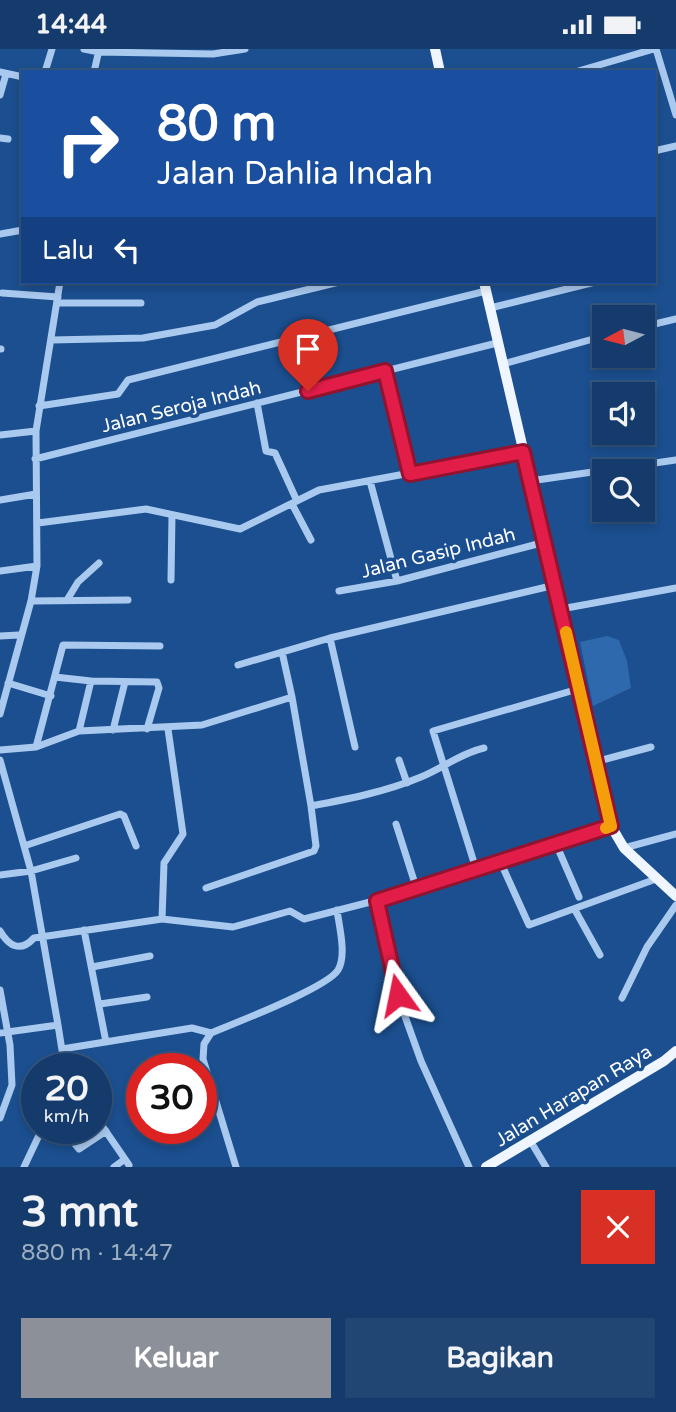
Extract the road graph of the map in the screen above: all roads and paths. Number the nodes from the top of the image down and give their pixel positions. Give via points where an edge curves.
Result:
1 (52, 49) edge
2 (83, 49) edge
3 (245, 49) edge
4 (435, 49) edge
5 (655, 49) edge
6 (99, 51) edge
7 (603, 68) edge
8 (47, 70) edge
9 (94, 70) edge
10 (439, 70) edge
11 (3, 73) edge
12 (21, 77) edge
13 (0, 95) edge
14 (676, 115) edge
15 (676, 146) edge
16 (656, 151) edge
17 (21, 230) edge
18 (0, 234) edge
19 (60, 284) edge
20 (331, 284) edge
21 (586, 284) edge
22 (485, 286) edge
23 (2, 293) dead end
24 (57, 300) junction
25 (141, 303) dead end
26 (490, 308) junction
27 (676, 319) edge
28 (655, 324) edge
29 (52, 339) junction
30 (592, 340) edge
31 (497, 343) junction
32 (503, 365) junction
33 (385, 371) junction
34 (257, 404) junction
35 (39, 406) junction
36 (36, 431) junction
37 (0, 435) edge
38 (523, 452) junction
39 (34, 459) junction
40 (676, 460) edge
41 (410, 474) junction
42 (370, 481) junction
43 (530, 481) junction
44 (36, 494) junction
45 (0, 500) edge
46 (295, 503) junction
47 (172, 515) junction
48 (38, 523) junction
49 (311, 540) dead end
50 (545, 542) junction
51 (99, 563) dead end
52 (37, 566) junction
53 (0, 571) edge
54 (171, 580) dead end
55 (397, 581) junction
56 (555, 585) junction
57 (676, 588) edge
58 (339, 591) dead end
59 (67, 600) junction
60 (128, 600) dead end
61 (31, 601) junction
62 (561, 609) junction
63 (19, 635) junction
64 (0, 636) edge
65 (330, 638) junction
66 (160, 646) dead end
67 (282, 652) junction
68 (237, 665) dead end
69 (55, 677) junction
70 (91, 681) junction
71 (125, 682) junction
72 (4, 687) edge
73 (578, 689) junction
74 (51, 696) junction
75 (292, 697) junction
76 (0, 714) edge
77 (147, 729) junction
78 (168, 729) junction
79 (113, 730) junction
80 (79, 731) junction
81 (36, 747) junction
82 (355, 747) dead end
83 (652, 747) dead end
84 (484, 748) dead end
85 (0, 750) edge
86 (0, 760) edge
87 (399, 760) dead end
88 (595, 762) junction
89 (445, 767) junction
90 (407, 783) junction
91 (311, 806) junction
92 (397, 824) dead end
93 (611, 826) junction
94 (676, 834) edge
95 (556, 844) junction
96 (24, 846) junction
97 (136, 846) dead end
98 (624, 848) junction
99 (76, 858) dead end
100 (500, 861) junction
101 (476, 869) junction
102 (31, 871) junction
103 (0, 875) edge
104 (656, 879) junction
105 (206, 888) dead end
106 (417, 890) junction
107 (676, 896) edge
108 (579, 897) dead end
109 (377, 901) junction
110 (676, 905) edge
111 (575, 910) junction
112 (337, 911) junction
113 (162, 919) junction
114 (84, 930) junction
115 (0, 931) edge
116 (42, 937) junction
117 (600, 955) dead end
118 (150, 956) dead end
119 (92, 967) junction
120 (0, 990) edge
121 (147, 997) dead end
122 (622, 997) dead end
123 (100, 1004) junction
124 (58, 1025) junction
125 (4, 1033) edge
126 (211, 1033) junction
127 (106, 1042) junction
128 (62, 1049) junction
129 (676, 1051) edge
130 (63, 1053) edge
131 (4, 1098) edge
132 (0, 1118) edge
133 (112, 1140) edge
134 (531, 1142) junction
135 (35, 1144) edge
136 (500, 1163) edge
137 (24, 1167) edge
138 (114, 1167) edge
139 (236, 1167) edge
140 (468, 1167) edge
141 (486, 1167) edge
142 (546, 1167) edge

1 - 8 street
2 - 6 street
3 - 6 street via 213,54
4 - 10 main road
5 - 7 street
5 - 14 street
6 - 9 street
11 - 12 street
11 - 13 street
15 - 16 street
17 - 18 street
19 - 24 street
20 - 29 street via 257,302 215,325 143,338
21 - 26 street
22 - 26 main road
22 - 35 street via 128,380 119,394
23 - 24 street
24 - 25 street
24 - 29 street
26 - 31 main road
27 - 28 street
29 - 35 street
30 - 32 street
31 - 32 main road
31 - 33 street, Jalan Seroja Indah
32 - 38 main road
33 - 34 street, Jalan Seroja Indah
33 - 41 street
34 - 39 street, Jalan Seroja Indah
34 - 46 street via 266,451 275,453
35 - 36 street
36 - 37 street
36 - 39 street
38 - 41 street
38 - 43 main road
39 - 44 street
40 - 43 street
41 - 42 street
42 - 46 street via 320,490
42 - 55 street
43 - 50 main road
44 - 45 street
44 - 48 street
46 - 47 street via 240,529
46 - 49 street
47 - 48 street via 142,509
47 - 54 street
48 - 52 street
50 - 55 street, Jalan Gasip Indah
50 - 56 main road
51 - 59 street
52 - 53 street
52 - 61 street
55 - 58 street, Jalan Gasip Indah
56 - 62 main road
56 - 65 street
57 - 62 street
59 - 60 street
59 - 61 street
61 - 63 street
62 - 73 main road
63 - 64 street
63 - 72 street
65 - 67 street
65 - 82 street
66 - 69 street via 64,644
67 - 68 street
67 - 75 street
69 - 70 street
69 - 74 street
70 - 71 street
70 - 80 street
71 - 77 street via 158,683
71 - 79 street
72 - 74 street
72 - 76 street
73 - 88 main road
73 - 89 street via 435,729
74 - 81 street
75 - 78 street via 212,722
75 - 91 street
77 - 78 street
77 - 79 street
78 - 113 street via 183,834 164,863
79 - 80 street
80 - 81 street
81 - 85 street
83 - 88 street
84 - 89 street via 465,753
86 - 96 street
87 - 90 street
88 - 93 main road
89 - 90 street
89 - 101 street
90 - 91 street
91 - 105 street via 314,851
92 - 106 street
93 - 95 street
93 - 98 main road
94 - 98 street
95 - 100 street
95 - 108 street
96 - 97 street via 120,814
96 - 102 street
98 - 104 main road
99 - 102 street
100 - 101 street
100 - 111 street via 527,925
101 - 106 street
102 - 103 street
102 - 116 street
104 - 107 main road
104 - 111 street
106 - 109 street
109 - 112 street
109 - 140 street via 402,1008
110 - 122 street
111 - 117 street
112 - 113 street via 304,919 290,911 224,928
112 - 126 street via 341,958 334,974
113 - 114 street
114 - 116 street
114 - 119 street
115 - 116 street via 8,944 16,947
116 - 124 street
118 - 119 street
119 - 123 street
120 - 125 street
121 - 123 street
123 - 127 street
124 - 125 street
124 - 128 street
125 - 131 street via 12,1085
126 - 127 street via 192,1028
126 - 139 street via 203,1051 205,1070
127 - 128 street
128 - 130 street
129 - 134 main road, Jalan Harapan Raya
131 - 132 street
133 - 138 street via 127,1162
134 - 136 main road, Jalan Harapan Raya
134 - 142 street
135 - 137 street
136 - 141 main road, Jalan Harapan Raya

